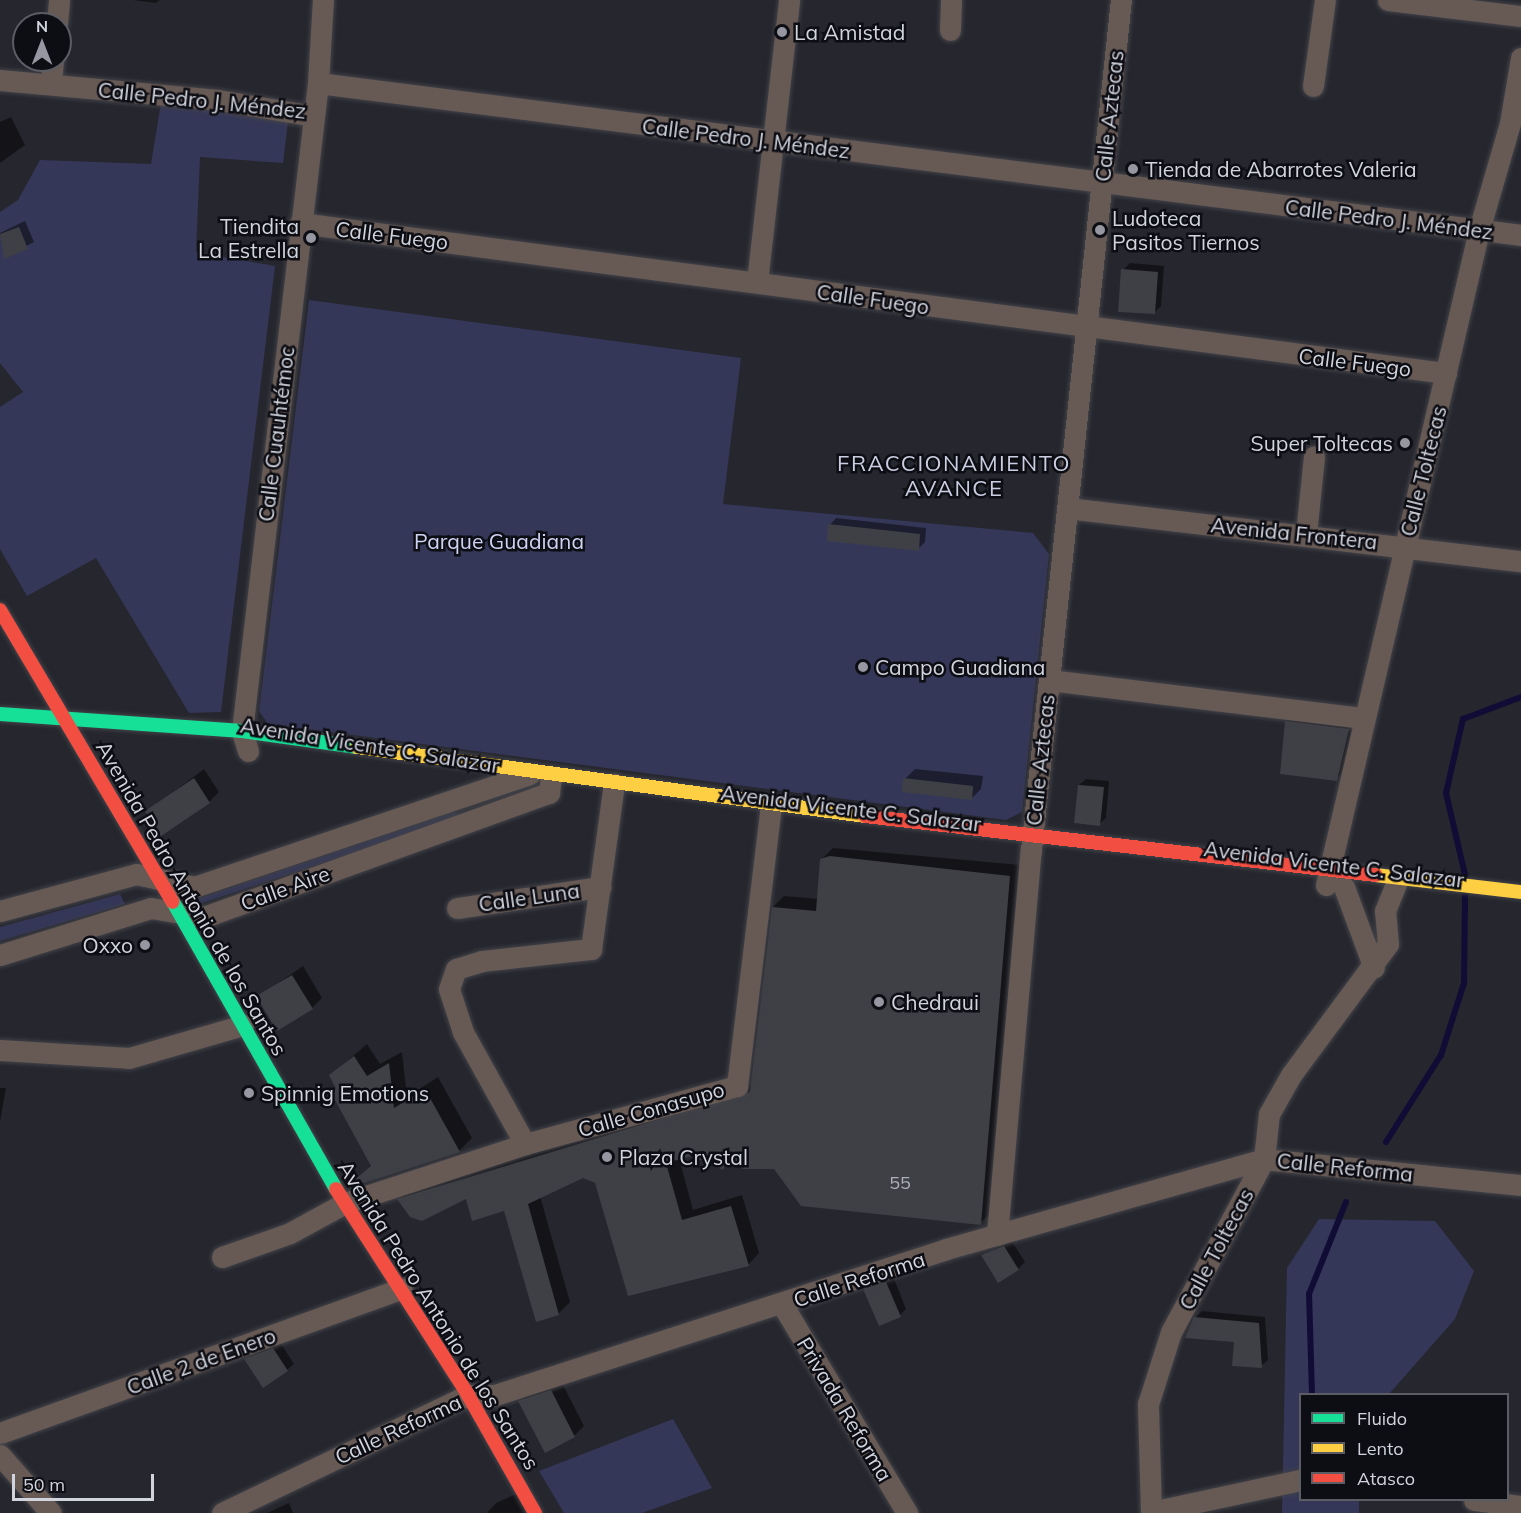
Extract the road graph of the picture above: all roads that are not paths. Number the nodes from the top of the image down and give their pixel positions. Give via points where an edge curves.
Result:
1 (323, 0) edge
2 (789, 0) edge
3 (951, 0) edge
4 (1122, 0) edge
5 (1325, 0) edge
6 (1388, 0) edge
7 (1521, 16) edge
8 (950, 30) dead end
9 (1521, 58) edge
10 (52, 72) edge
11 (0, 80) edge
12 (51, 83) junction
13 (318, 83) junction
14 (1313, 86) dead end
15 (314, 116) junction
16 (773, 141) junction
17 (1102, 186) junction
18 (300, 223) junction
19 (1479, 230) junction
20 (1521, 236) edge
21 (757, 282) junction
22 (1086, 328) junction
23 (1446, 374) junction
24 (1314, 456) dead end
25 (1067, 508) junction
26 (1306, 534) junction
27 (1405, 545) junction
28 (1521, 561) edge
29 (0, 610) edge
30 (1049, 680) junction
31 (0, 714) edge
32 (1365, 718) junction
33 (65, 722) junction
34 (180, 730) junction
35 (250, 745) junction
36 (459, 781) dead end
37 (550, 784) junction
38 (495, 786) junction
39 (606, 794) junction
40 (632, 803) dead end
41 (767, 816) junction
42 (805, 825) dead end
43 (1032, 841) junction
44 (159, 879) junction
45 (1333, 881) junction
46 (1395, 885) junction
47 (600, 887) junction
48 (1515, 898) edge
49 (457, 908) dead end
50 (0, 911) edge
51 (180, 913) junction
52 (0, 955) edge
53 (1374, 968) junction
54 (243, 1025) junction
55 (0, 1050) edge
56 (525, 1144) junction
57 (1264, 1159) junction
58 (1521, 1185) edge
59 (345, 1203) junction
60 (997, 1235) junction
61 (222, 1257) dead end
62 (402, 1288) junction
63 (782, 1304) junction
64 (468, 1395) junction
65 (0, 1433) edge
66 (0, 1455) edge
67 (1299, 1480) edge
68 (1482, 1501) edge
69 (1521, 1506) edge
70 (51, 1513) edge
71 (222, 1513) edge
72 (535, 1513) edge
73 (907, 1513) edge
74 (1151, 1513) edge

1 - 13 street
2 - 16 street
3 - 8 street
4 - 17 street, Calle Aztecas
5 - 14 street
6 - 7 street
9 - 19 street, Calle Toltecas via 1510,123
10 - 12 street
11 - 12 street, Calle Pedro J. Méndez
12 - 15 street, Calle Pedro J. Méndez
13 - 15 street, Calle Pedro J. Méndez
13 - 16 street, Calle Pedro J. Méndez
15 - 18 street, Calle Cuauhtémoc
16 - 17 street, Calle Pedro J. Méndez
16 - 21 street
17 - 19 street, Calle Pedro J. Méndez
17 - 22 street, Calle Aztecas
18 - 21 street, Calle Fuego
18 - 35 street, Calle Cuauhtémoc
19 - 20 street, Calle Pedro J. Méndez
19 - 23 street, Calle Toltecas
21 - 22 street, Calle Fuego
22 - 23 street, Calle Fuego
22 - 25 street, Calle Aztecas
23 - 27 street, Calle Toltecas
24 - 26 street
25 - 26 street, Avenida Frontera
25 - 30 street, Calle Aztecas
26 - 27 street, Avenida Frontera
27 - 28 street, Avenida Frontera
27 - 32 street, Calle Toltecas
29 - 33 main road, Avenida Pedro Antonio de los Santos
30 - 32 street
30 - 43 street, Calle Aztecas
31 - 33 main road, Avenida Vicente C. Salazar
32 - 45 street, Calle Toltecas
33 - 34 main road, Avenida Vicente C. Salazar
33 - 44 main road, Avenida Pedro Antonio de los Santos
34 - 35 main road, Avenida Vicente C. Salazar
34 - 35 main road, Avenida Vicente C. Salazar
35 - 37 main road, Avenida Vicente C. Salazar
36 - 38 main road, Avenida Vicente C. Salazar
37 - 38 street, Calle Aire
37 - 39 main road, Avenida Vicente C. Salazar
37 - 51 street, Calle Aire via 204,917
38 - 44 street, Calle Aire via 194,887
39 - 40 main road, Avenida Vicente C. Salazar
39 - 41 main road, Avenida Vicente C. Salazar
39 - 47 street
41 - 43 main road, Avenida Vicente C. Salazar
41 - 56 street, Calle Conasupo via 737,1086
42 - 43 main road, Avenida Vicente C. Salazar
43 - 45 main road, Avenida Vicente C. Salazar
43 - 60 street, Calle Aztecas
44 - 50 street, Calle Aire via 136,874
44 - 51 main road, Avenida Pedro Antonio de los Santos
45 - 46 main road, Avenida Vicente C. Salazar
45 - 46 main road, Avenida Vicente C. Salazar
45 - 53 street
46 - 48 main road, Avenida Vicente C. Salazar
46 - 53 street, Calle Toltecas via 1385,911 1388,944
47 - 49 street, Calle Luna
47 - 56 street via 591,949 482,961 456,969 449,989 463,1032
51 - 52 street, Calle Aire via 151,908
51 - 54 main road, Avenida Pedro Antonio de los Santos
53 - 57 street, Calle Toltecas via 1291,1075 1269,1114
54 - 55 street via 129,1058
54 - 59 main road, Avenida Pedro Antonio de los Santos
56 - 59 street, Calle Conasupo
57 - 58 street, Calle Reforma
57 - 60 street, Calle Reforma
57 - 74 street, Calle Toltecas via 1171,1332 1148,1404
59 - 61 street, Calle Conasupo via 290,1233
59 - 62 main road, Avenida Pedro Antonio de los Santos
60 - 63 street, Calle Reforma
62 - 64 main road, Avenida Pedro Antonio de los Santos
62 - 65 street, Calle 2 de Enero
63 - 64 street, Calle Reforma via 495,1395
63 - 73 street, Privada Reforma
64 - 71 street, Calle Reforma
64 - 72 main road, Avenida Pedro Antonio de los Santos
66 - 70 street
67 - 74 street
68 - 69 street

